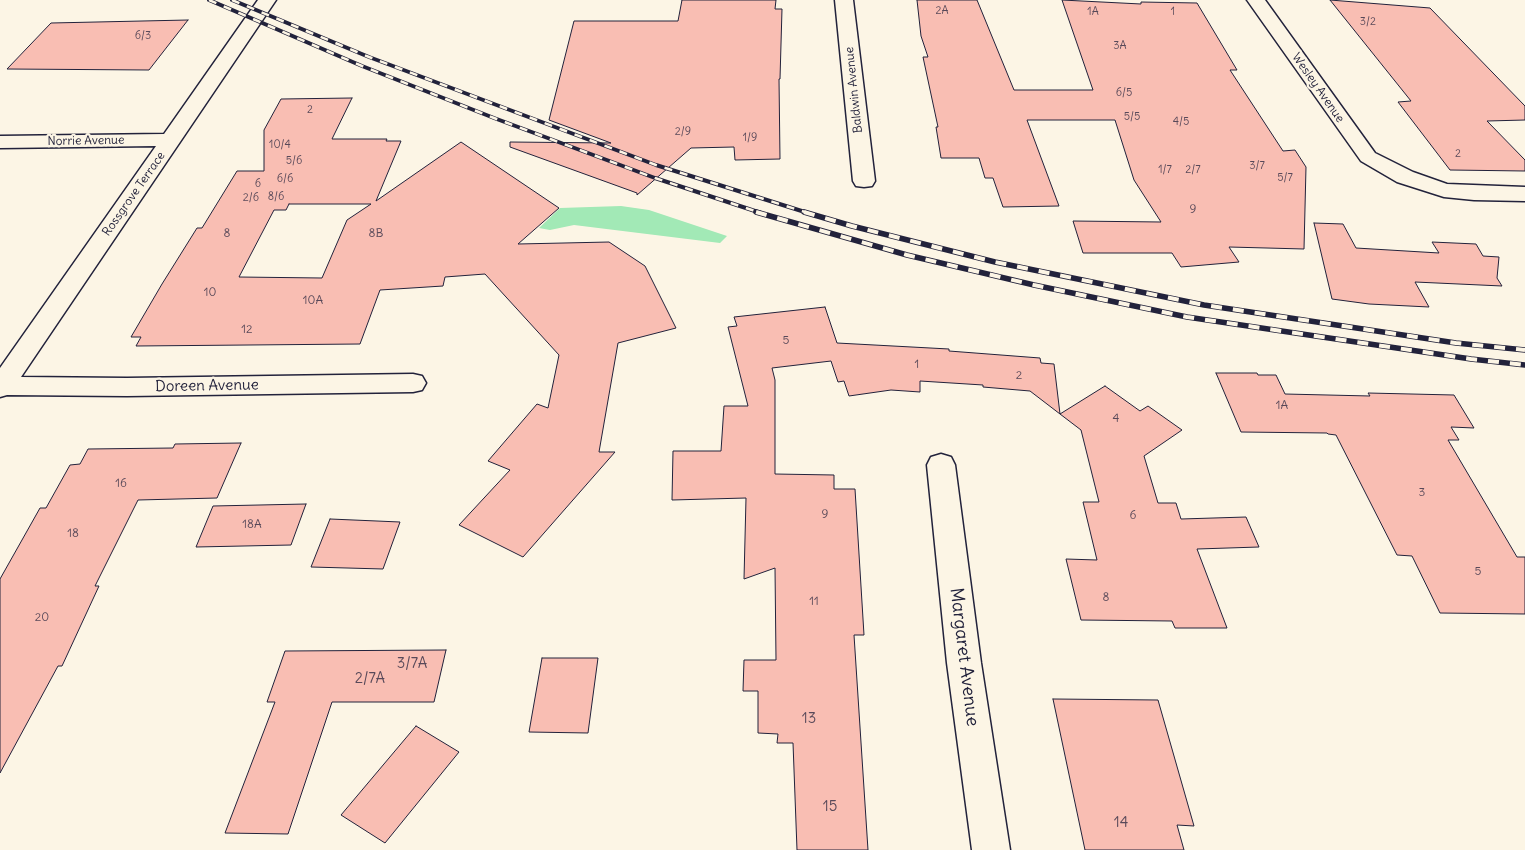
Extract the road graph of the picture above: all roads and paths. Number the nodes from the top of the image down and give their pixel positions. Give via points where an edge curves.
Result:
1 (267, 0) edge
2 (844, 0) edge
3 (1256, 0) edge
4 (171, 140) junction
5 (0, 142) edge
6 (864, 181) dead end
7 (1525, 194) edge
8 (413, 383) dead end
9 (1, 387) edge
10 (941, 464) dead end
11 (991, 850) edge

1 - 4 street, Rossgrove Terrace
2 - 6 street, Baldwin Avenue
3 - 7 street, Wesley Avenue via 1368,157 1405,177 1444,190
4 - 5 street, Norrie Avenue
4 - 9 street, Rossgrove Terrace
8 - 9 street, Doreen Avenue
10 - 11 street, Margaret Avenue via 964,663

